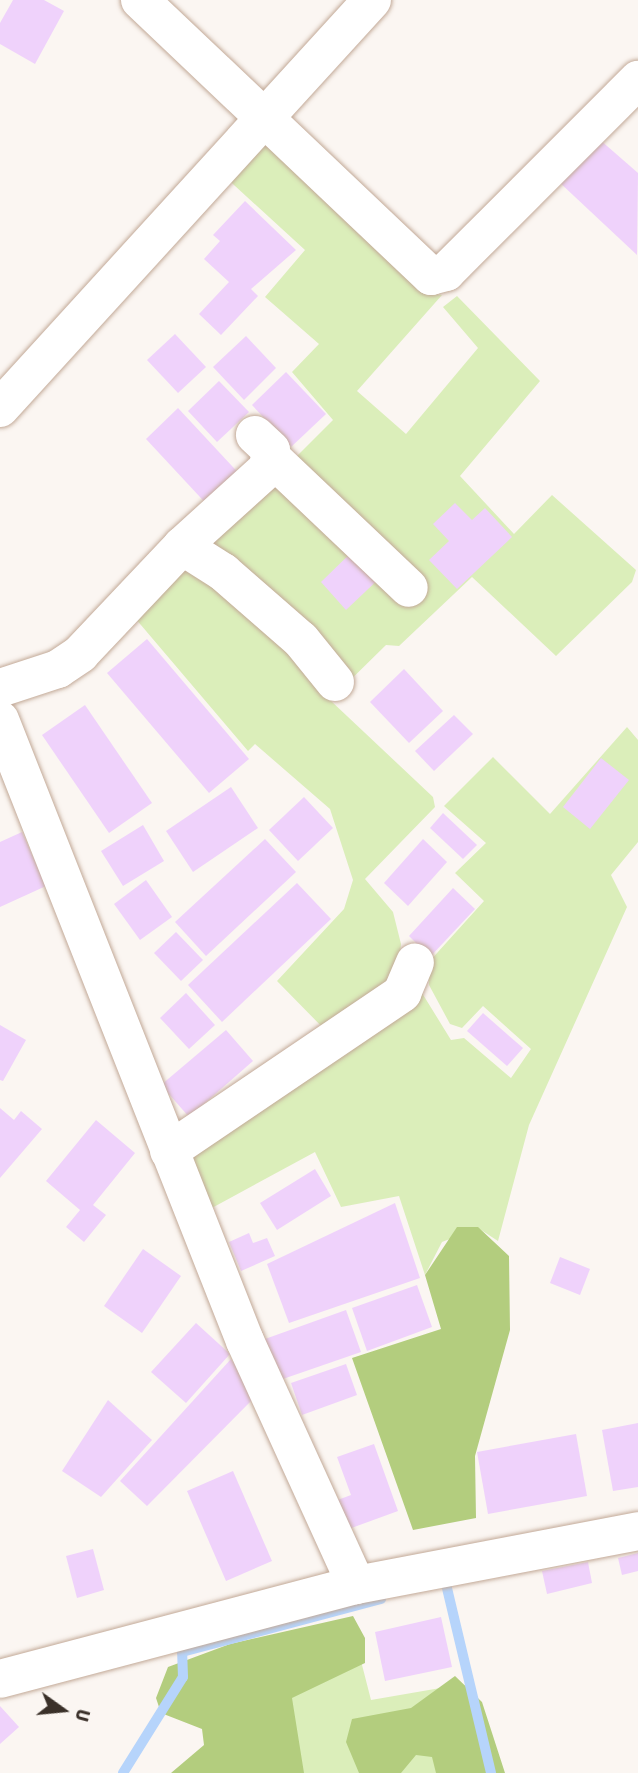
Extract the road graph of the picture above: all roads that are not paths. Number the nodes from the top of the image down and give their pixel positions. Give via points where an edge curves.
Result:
1 (140, 0) edge
2 (372, 0) edge
3 (638, 80) edge
4 (265, 122) junction
5 (0, 408) edge
6 (181, 546) junction
7 (409, 588) dead end
8 (335, 682) dead end
9 (0, 688) edge
10 (0, 720) edge
11 (415, 963) dead end
12 (169, 1151) junction
13 (638, 1531) edge
14 (356, 1585) junction
15 (0, 1679) edge

1 - 4 street
2 - 4 street
3 - 4 street via 446,272 431,276
4 - 5 street
6 - 7 street via 264,447
6 - 8 street via 223,572 301,640
6 - 9 street via 79,654 58,669
10 - 12 street
11 - 12 street via 402,993
12 - 14 street via 245,1341
13 - 14 street
14 - 15 street

